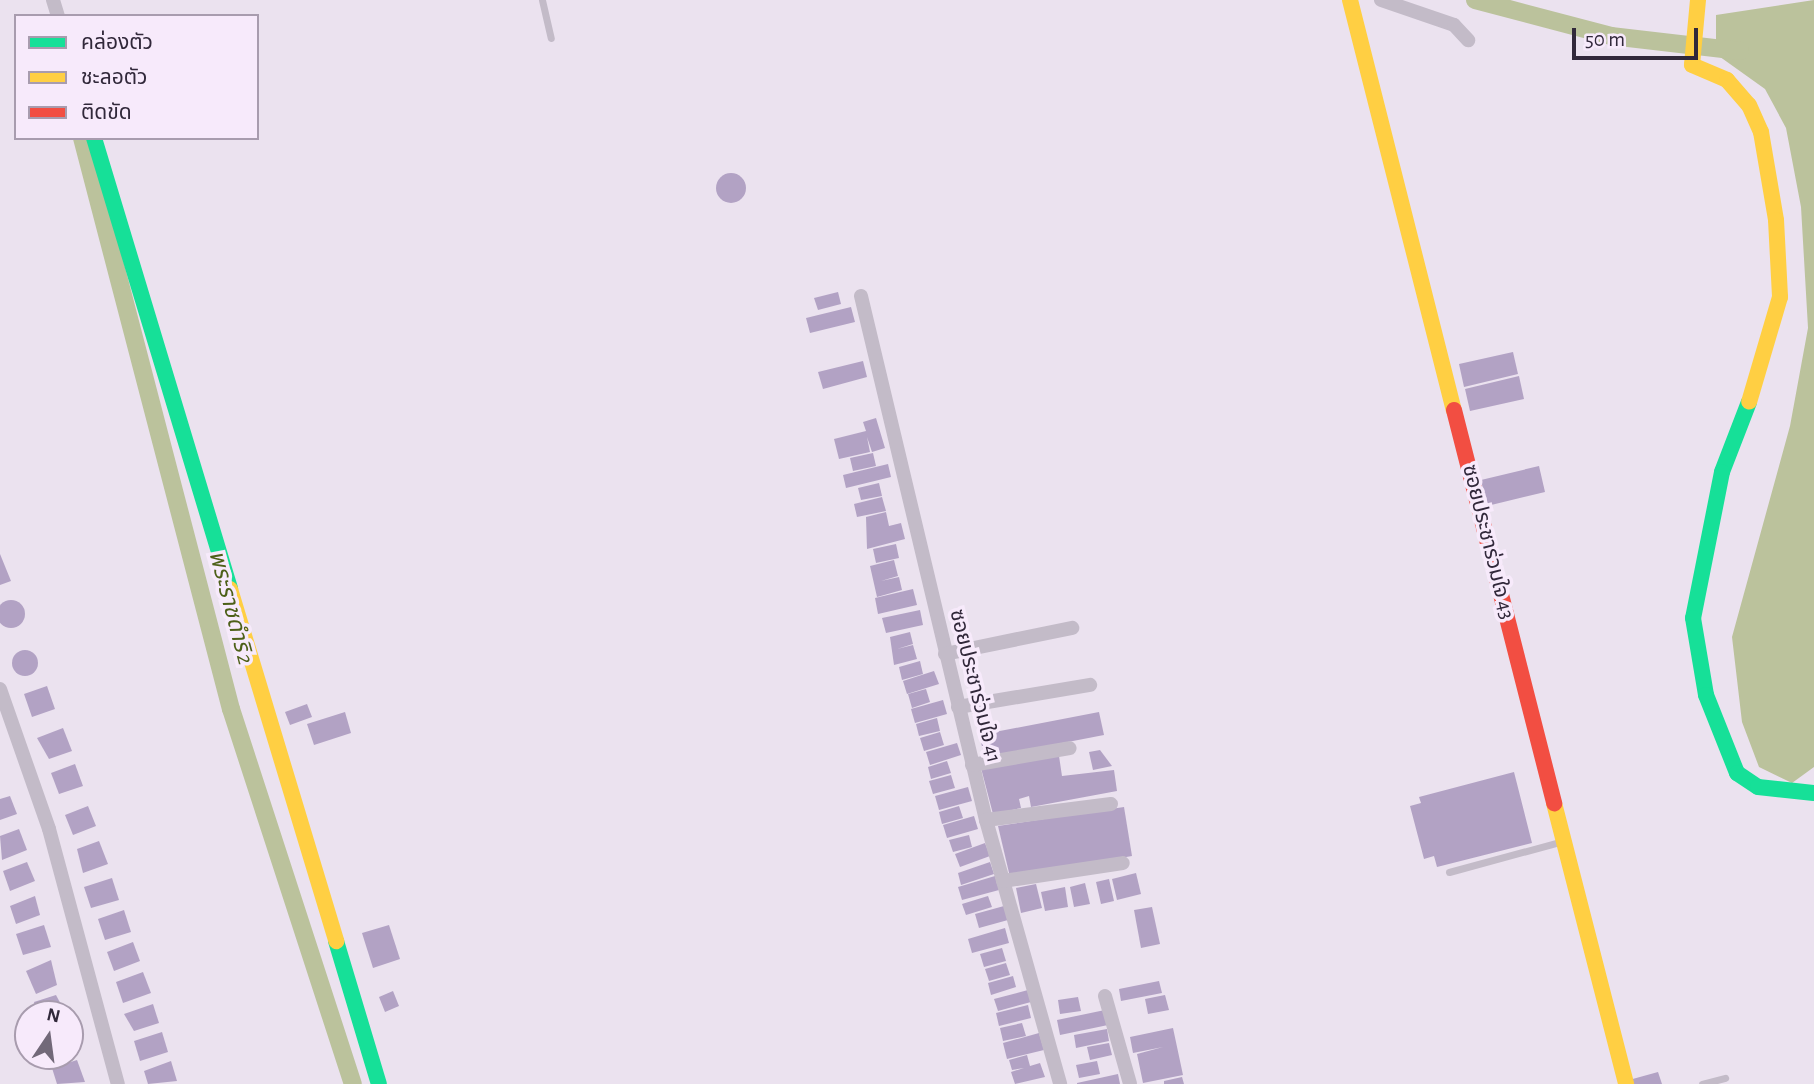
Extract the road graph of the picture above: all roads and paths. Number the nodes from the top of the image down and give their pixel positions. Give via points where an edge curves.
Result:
1 (541, 0) edge
2 (1350, 0) edge
3 (1381, 0) edge
4 (1697, 2) edge
5 (551, 38) dead end
6 (1468, 40) dead end
7 (95, 140) edge
8 (861, 296) dead end
9 (1072, 628) dead end
10 (945, 654) junction
11 (1090, 685) dead end
12 (0, 689) edge
13 (958, 707) junction
14 (0, 731) edge
15 (19, 739) junction
16 (1070, 748) dead end
17 (972, 765) junction
18 (1814, 793) edge
19 (1111, 804) dead end
20 (986, 820) junction
21 (1564, 841) junction
22 (1123, 863) dead end
23 (1449, 872) dead end
24 (1003, 881) junction
25 (1105, 996) dead end
26 (1725, 1078) dead end
27 (118, 1084) edge
28 (379, 1084) edge
29 (1060, 1084) edge
30 (1130, 1084) edge
31 (1626, 1084) edge
32 (1702, 1084) edge

1 - 5 lane
2 - 21 street, ซอยประชาร่วมใจ 43
3 - 6 street via 1454,25
4 - 18 street via 1692,65 1727,80 1749,105 1761,132 1776,220 1780,297 1772,341 1722,472 1693,618 1706,695 1726,756 1758,787
7 - 28 street
8 - 10 street, ซอยประชาร่วมใจ 41
9 - 10 street
10 - 13 street, ซอยประชาร่วมใจ 41
11 - 13 street
12 - 15 street
13 - 17 street, ซอยประชาร่วมใจ 41
14 - 15 street
15 - 27 street
16 - 17 street
17 - 20 street, ซอยประชาร่วมใจ 41
19 - 20 street
20 - 24 street, ซอยประชาร่วมใจ 41
21 - 23 lane
21 - 31 street, ซอยประชาร่วมใจ 43
22 - 24 street
24 - 29 street, ซอยประชาร่วมใจ 41
25 - 30 street
26 - 32 lane

